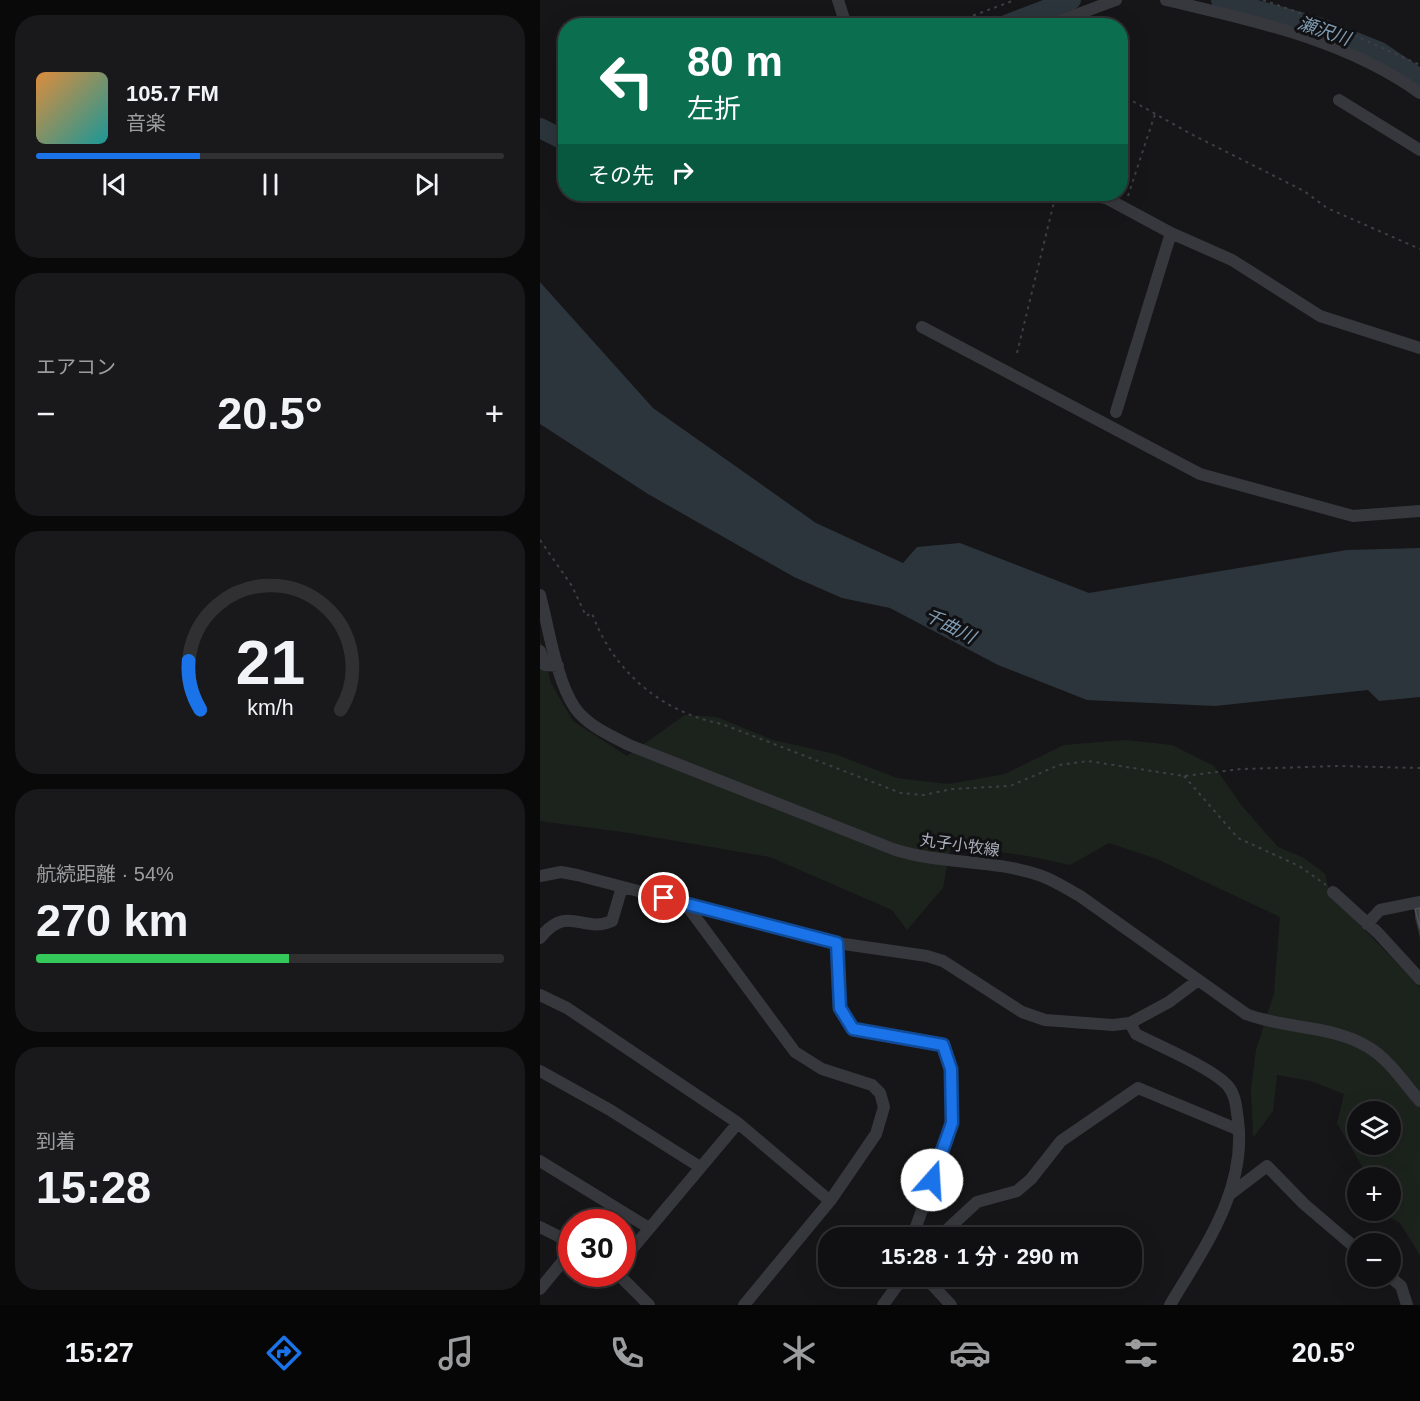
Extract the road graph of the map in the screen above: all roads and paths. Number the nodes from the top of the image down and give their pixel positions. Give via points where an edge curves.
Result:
1 (838, 0) edge
2 (1015, 0) edge
3 (1116, 0) edge
4 (1166, 0) edge
5 (1263, 0) edge
6 (844, 18) edge
7 (967, 18) edge
8 (1068, 18) edge
9 (1420, 65) edge
10 (1420, 93) edge
11 (1128, 99) edge
12 (1339, 100) dead end
13 (1155, 114) junction
14 (1420, 150) edge
15 (1128, 195) edge
16 (1054, 201) edge
17 (1112, 201) edge
18 (1126, 201) edge
19 (1124, 207) junction
20 (1171, 233) junction
21 (1420, 249) edge
22 (922, 327) dead end
23 (1420, 348) edge
24 (1017, 353) dead end
25 (1116, 412) dead end
26 (1420, 511) edge
27 (540, 540) edge
28 (540, 596) edge
29 (540, 651) edge
30 (558, 666) junction
31 (1420, 768) edge
32 (1184, 776) junction
33 (540, 876) edge
34 (621, 887) junction
35 (1333, 892) joint
36 (1420, 902) edge
37 (685, 903) junction
38 (1367, 924) junction
39 (540, 938) edge
40 (837, 943) junction
41 (1420, 980) edge
42 (1197, 981) junction
43 (540, 995) edge
44 (1130, 1023) junction
45 (540, 1071) edge
46 (1420, 1101) edge
47 (738, 1122) junction
48 (1239, 1130) junction
49 (540, 1161) edge
50 (700, 1167) junction
51 (1229, 1195) junction
52 (830, 1201) junction
53 (540, 1227) edge
54 (916, 1227) edge
55 (950, 1227) edge
56 (650, 1228) junction
57 (558, 1236) edge
58 (1347, 1241) edge
59 (636, 1244) edge
60 (558, 1267) edge
61 (1401, 1286) edge
62 (631, 1287) edge
63 (896, 1287) edge
64 (934, 1287) edge
65 (540, 1289) edge
66 (748, 1304) edge
67 (649, 1305) edge
68 (883, 1305) edge
69 (951, 1305) edge
70 (1170, 1305) edge
71 (1407, 1305) edge

1 - 6 street
2 - 7 path
3 - 8 street
4 - 10 street via 1317,38 1360,57
5 - 9 path via 1325,22
11 - 13 path
12 - 14 street
13 - 15 path
13 - 21 path via 1304,191 1327,208
16 - 24 path
17 - 19 street
18 - 19 path
19 - 20 street
20 - 23 street via 1232,260 1320,315
20 - 25 street
22 - 26 street via 1200,474 1353,516
27 - 32 path via 572,586 585,616 592,613 613,657 646,689 705,721 722,724 853,776 901,793 923,795 1010,786 1059,765 1088,761
28 - 30 street, 丸子小牧線
29 - 30 street via 545,665
30 - 42 street, 丸子小牧線 via 575,707 594,726 629,745 912,855 1039,876 1080,896
31 - 32 path via 1339,766 1213,771
32 - 35 path via 1238,838 1299,866
33 - 34 street via 561,872
34 - 37 street
34 - 39 street via 612,921 601,926 560,920
35 - 38 street
36 - 38 street via 1380,910
37 - 40 street
37 - 52 street via 802,1059 822,1069 858,1078 880,1093 884,1107 876,1134
38 - 41 street
40 - 44 street via 909,952 943,961 1022,1012 1045,1020
40 - 54 street via 840,1008 853,1029 943,1045 951,1069 952,1123
42 - 44 street
42 - 46 street, 丸子小牧線 via 1261,1020 1336,1034 1368,1047
43 - 47 street via 567,1008
44 - 48 street via 1136,1034 1227,1086 1234,1095
45 - 50 street
47 - 50 street
47 - 52 street
48 - 51 street via 1239,1155
48 - 55 street via 1138,1088 1061,1141 1017,1191 977,1202
49 - 56 street
50 - 56 street
51 - 58 street via 1267,1166
51 - 70 street via 1215,1230
52 - 66 street
53 - 57 street
56 - 59 street
60 - 65 street
61 - 71 street
62 - 67 street
63 - 68 street
64 - 69 street

